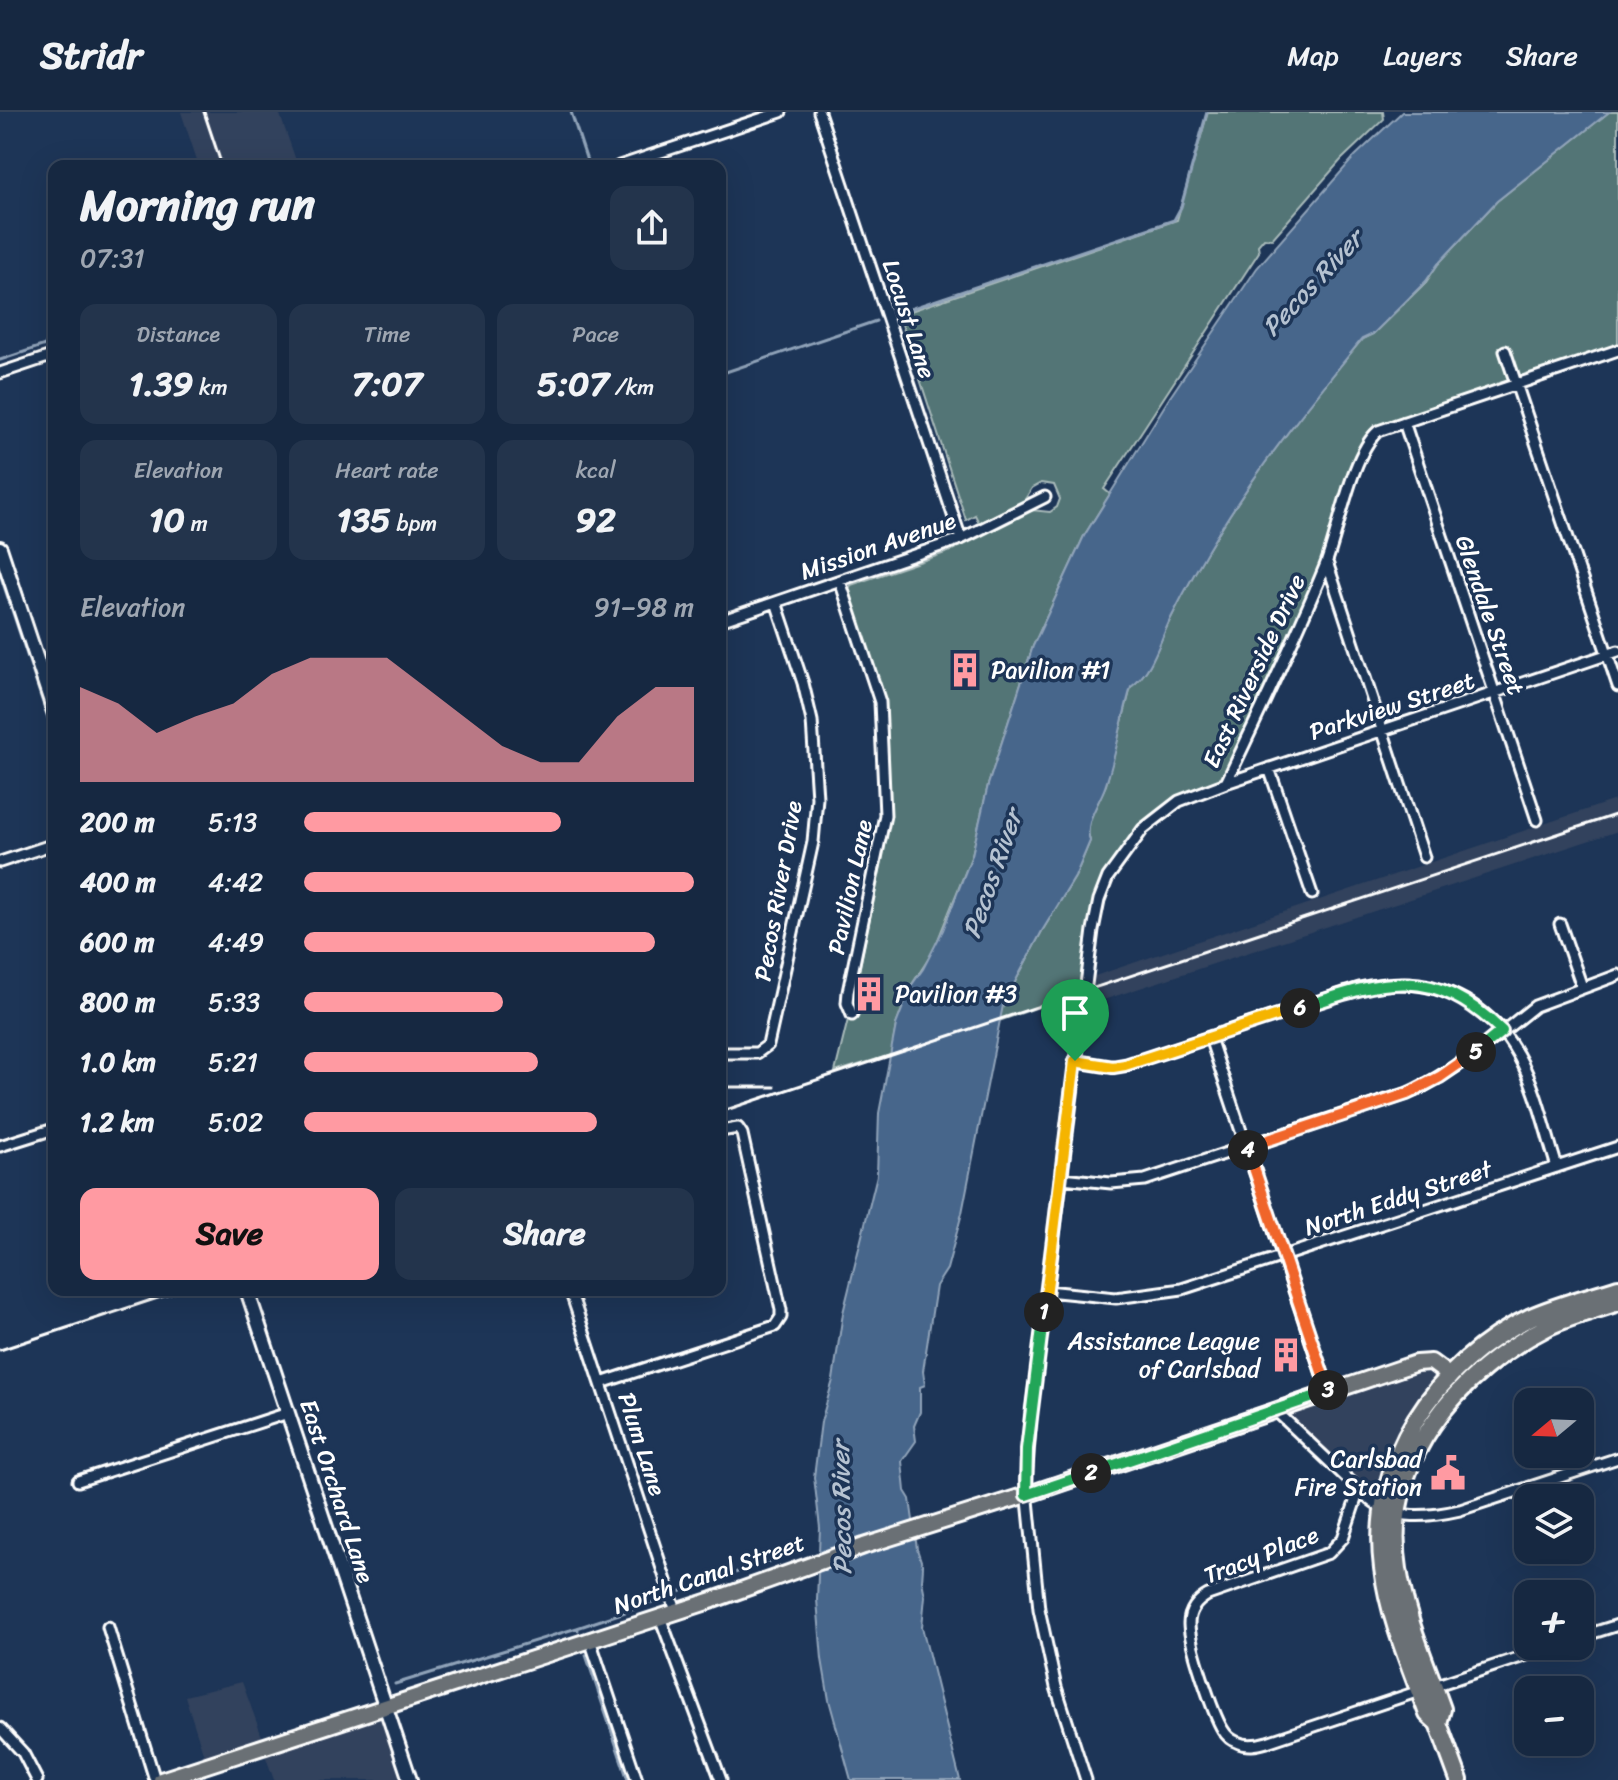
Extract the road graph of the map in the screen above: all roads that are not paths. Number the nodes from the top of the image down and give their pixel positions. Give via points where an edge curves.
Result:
1 (781, 112) edge
2 (819, 112) edge
3 (637, 160) edge
4 (1618, 350) edge
5 (1505, 351) dead end
6 (48, 357) edge
7 (0, 373) edge
8 (1517, 384) junction
9 (1404, 422) junction
10 (1045, 497) dead end
11 (961, 539) junction
12 (0, 548) edge
13 (1327, 562) junction
14 (840, 581) junction
15 (776, 602) junction
16 (726, 619) edge
17 (1618, 651) edge
18 (1607, 654) junction
19 (1618, 686) edge
20 (1495, 692) junction
21 (48, 693) edge
22 (1382, 730) junction
23 (1269, 768) junction
24 (1226, 783) junction
25 (1537, 820) dead end
26 (48, 846) edge
27 (1424, 857) dead end
28 (0, 862) edge
29 (1312, 894) dead end
30 (1560, 924) dead end
31 (1618, 975) edge
32 (1582, 987) junction
33 (852, 1015) dead end
34 (1502, 1031) junction
35 (1210, 1038) junction
36 (726, 1053) edge
37 (1075, 1061) junction
38 (726, 1130) edge
39 (48, 1131) edge
40 (0, 1146) edge
41 (1247, 1147) junction
42 (1618, 1147) edge
43 (1557, 1167) junction
44 (1062, 1178) junction
45 (1284, 1257) junction
46 (1618, 1288) edge
47 (1047, 1291) junction
48 (249, 1296) edge
49 (572, 1296) edge
50 (1618, 1302) edge
51 (1481, 1370) junction
52 (1450, 1376) junction
53 (601, 1383) junction
54 (1328, 1392) junction
55 (1276, 1411) junction
56 (288, 1413) junction
57 (1618, 1458) edge
58 (78, 1481) dead end
59 (1359, 1490) junction
60 (1026, 1495) junction
61 (1390, 1512) junction
62 (676, 1611) junction
63 (660, 1617) junction
64 (1618, 1625) edge
65 (108, 1627) dead end
66 (1594, 1633) edge
67 (590, 1640) junction
68 (1514, 1659) edge
69 (1427, 1688) junction
70 (386, 1706) junction
71 (0, 1728) edge
72 (37, 1780) edge
73 (155, 1780) edge
74 (161, 1780) edge
75 (410, 1780) edge
76 (637, 1780) edge
77 (721, 1780) edge
78 (1086, 1780) edge
79 (1459, 1780) edge

1 - 3 street
2 - 11 street, Locust Lane
4 - 8 street, East Riverside Drive
5 - 8 street
6 - 7 street
8 - 9 street, East Riverside Drive
8 - 18 street
9 - 13 street, East Riverside Drive via 1378,431 1364,450
9 - 20 street, Glendale Street
10 - 11 street, Mission Avenue
11 - 14 street, Mission Avenue
12 - 21 street
13 - 22 street
13 - 24 street, East Riverside Drive
14 - 15 street, Mission Avenue
14 - 33 street, Pavilion Lane via 880,702 885,815 848,992
15 - 16 street, Mission Avenue
15 - 36 street, Pecos River Drive via 812,721 816,818 768,1045 757,1053
17 - 18 street, Parkview Street
18 - 19 street
18 - 20 street, Parkview Street
20 - 22 street, Parkview Street
20 - 25 street, Glendale Street
22 - 23 street, Parkview Street
22 - 27 street
23 - 24 street, Parkview Street
23 - 29 street
24 - 37 street, East Riverside Drive via 1179,801 1154,819 1108,877 1093,930
26 - 28 street
30 - 32 street
31 - 32 street
32 - 34 street via 1535,1006
34 - 35 street via 1454,995 1390,982
34 - 41 street via 1417,1090
34 - 43 street via 1528,1077
35 - 37 street via 1125,1065
35 - 41 street
37 - 44 street, East Riverside Drive
38 - 53 street via 738,1128 742,1134 781,1310 779,1322
39 - 40 street
41 - 44 street via 1145,1180
41 - 45 street
42 - 43 street, North Eddy Street
43 - 45 street, North Eddy Street
44 - 47 street, East Riverside Drive
45 - 47 street, North Eddy Street via 1149,1295 1099,1298
45 - 54 street
46 - 52 highway via 1510,1328
47 - 60 street, East Riverside Drive
48 - 56 street, East Orchard Lane
49 - 53 street, Plum Lane
50 - 51 highway via 1553,1324
51 - 52 highway
51 - 61 highway via 1428,1430
52 - 54 main road, North Canal Street via 1424,1361
52 - 61 highway via 1406,1434 1393,1467
53 - 62 street, Plum Lane
54 - 55 main road, North Canal Street
55 - 59 street
55 - 60 main road, North Canal Street
56 - 58 street
56 - 70 street, East Orchard Lane
57 - 61 street via 1460,1510 1432,1515
59 - 61 street
59 - 69 street, Tracy Place via 1334,1550 1200,1600 1189,1622 1192,1640 1224,1731 1246,1745
60 - 62 main road, North Canal Street
60 - 78 street, East Riverside Drive via 1047,1651
61 - 69 highway via 1381,1548 1386,1588
62 - 63 main road, North Canal Street
63 - 67 main road, North Canal Street
63 - 77 street
64 - 66 street
65 - 73 street
67 - 70 main road, North Canal Street
67 - 76 street
68 - 69 street, Tracy Place
69 - 79 highway via 1442,1709 1438,1723
70 - 74 main road, North Canal Street
70 - 75 street, East Orchard Lane
71 - 72 street via 23,1753

